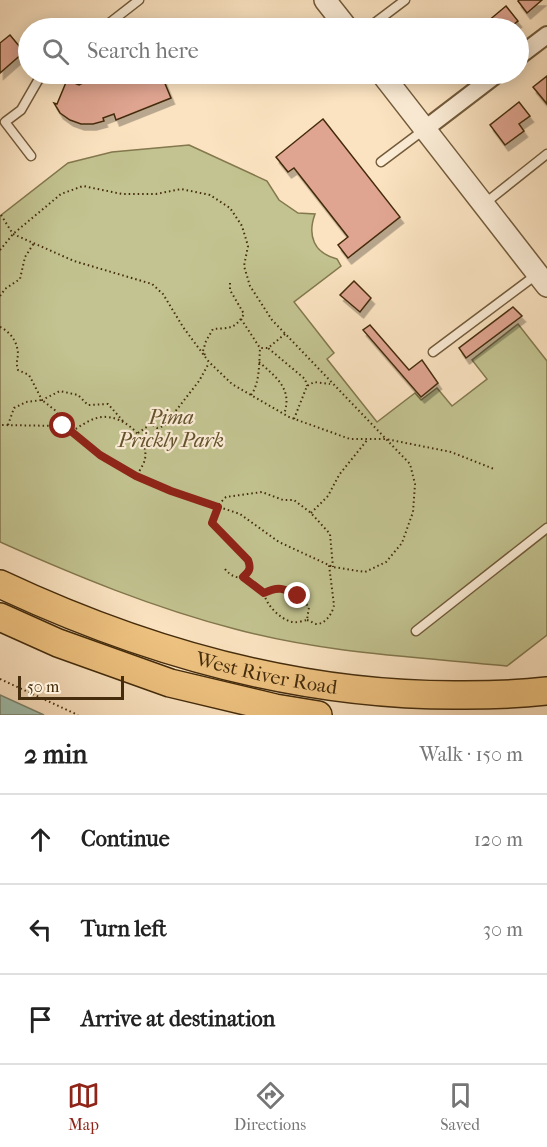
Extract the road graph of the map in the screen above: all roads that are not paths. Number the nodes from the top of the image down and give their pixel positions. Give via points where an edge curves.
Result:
1 (140, 0) edge
2 (325, 0) edge
3 (405, 0) edge
4 (116, 18) edge
5 (339, 18) edge
6 (381, 18) edge
7 (547, 35) edge
8 (529, 49) edge
9 (36, 84) edge
10 (390, 84) edge
11 (483, 84) edge
12 (425, 129) junction
13 (547, 154) edge
14 (31, 156) dead end
15 (381, 162) dead end
16 (484, 204) junction
17 (544, 275) edge
18 (433, 352) dead end
19 (547, 528) edge
20 (0, 584) edge
21 (0, 617) edge
22 (416, 631) dead end
23 (547, 691) edge
24 (412, 704) edge
25 (318, 715) edge

1 - 4 lane
2 - 5 street
3 - 6 lane
7 - 8 street
9 - 14 lane via 21,110 5,122
10 - 12 street
11 - 12 street
12 - 15 lane
12 - 16 street
13 - 16 lane
16 - 17 street
17 - 18 lane
19 - 22 lane
20 - 24 main road, West River Road via 109,630 177,652 271,676
21 - 25 main road, West River Road via 58,643 170,683
23 - 24 main road, West River Road via 434,695

